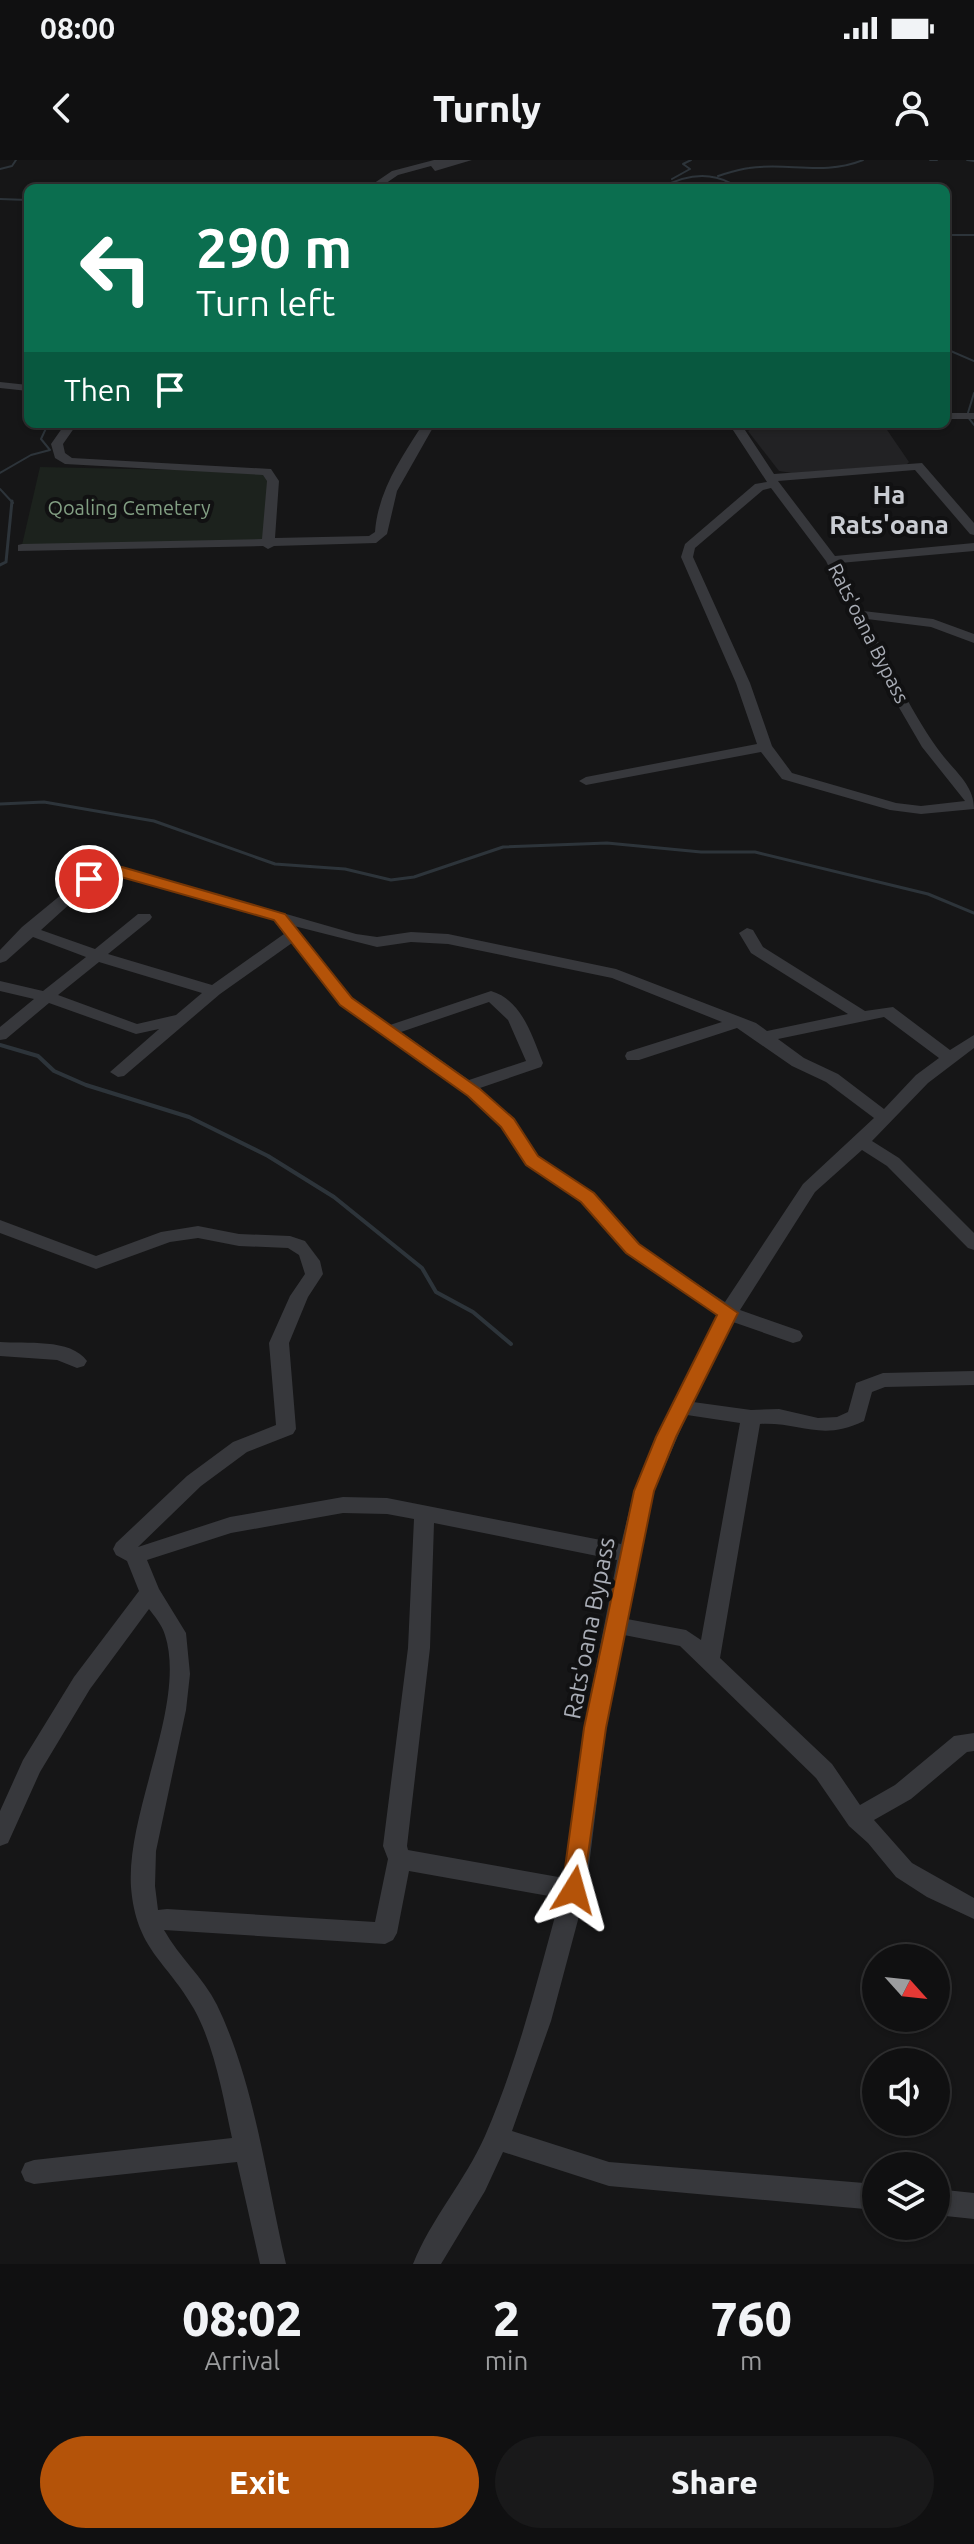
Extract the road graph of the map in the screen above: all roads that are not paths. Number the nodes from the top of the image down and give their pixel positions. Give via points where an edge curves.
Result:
1 (445, 160) edge
2 (467, 160) edge
3 (416, 167) junction
4 (376, 184) edge
5 (0, 385) edge
6 (24, 388) edge
7 (950, 416) edge
8 (974, 416) edge
9 (68, 428) edge
10 (427, 428) edge
11 (738, 428) edge
12 (772, 481) junction
13 (974, 531) edge
14 (268, 545) junction
15 (974, 547) edge
16 (22, 548) dead end
17 (832, 560) junction
18 (859, 614) junction
19 (974, 639) edge
20 (765, 747) junction
21 (586, 781) dead end
22 (974, 804) edge
23 (144, 917) dead end
24 (279, 917) junction
25 (28, 930) junction
26 (747, 933) dead end
27 (293, 935) junction
28 (98, 956) junction
29 (0, 958) edge
30 (0, 986) edge
31 (214, 991) junction
32 (47, 997) junction
33 (862, 1016) junction
34 (179, 1019) junction
35 (737, 1022) junction
36 (388, 1031) junction
37 (0, 1035) edge
38 (764, 1037) junction
39 (974, 1040) edge
40 (633, 1056) dead end
41 (949, 1057) junction
42 (118, 1072) dead end
43 (467, 1087) junction
44 (885, 1118) junction
45 (860, 1141) junction
46 (0, 1226) edge
47 (974, 1244) edge
48 (728, 1313) junction
49 (793, 1336) dead end
50 (0, 1349) edge
51 (77, 1361) dead end
52 (974, 1378) edge
53 (681, 1407) junction
54 (751, 1417) junction
55 (424, 1513) junction
56 (629, 1554) junction
57 (135, 1556) junction
58 (150, 1592) junction
59 (615, 1625) junction
60 (709, 1658) junction
61 (974, 1742) edge
62 (857, 1819) junction
63 (0, 1836) edge
64 (400, 1859) junction
65 (574, 1890) junction
66 (974, 1909) edge
67 (148, 1923) junction
68 (497, 2138) junction
69 (244, 2149) junction
70 (34, 2172) dead end
71 (862, 2196) edge
72 (950, 2203) edge
73 (974, 2206) edge
74 (273, 2264) edge
75 (426, 2264) edge

1 - 3 street
2 - 3 street
3 - 4 street
5 - 6 street
7 - 8 street
9 - 14 street via 57,444 59,455 69,461 267,472 273,481
10 - 14 street via 389,495 381,534 372,540
11 - 12 street, Rats'oana Bypass
12 - 13 street via 918,466
12 - 17 street, Rats'oana Bypass
12 - 20 street via 689,547 687,557
14 - 16 street
15 - 17 street
17 - 18 street, Rats'oana Bypass
18 - 19 street via 933,623
18 - 22 street, Rats'oana Bypass via 929,747
20 - 21 street
20 - 22 street via 787,776 882,804 921,810
23 - 28 street
24 - 25 street via 122,872 89,879
24 - 27 street
24 - 35 street via 377,942 448,939 575,963
25 - 28 street
25 - 29 street
26 - 33 street via 757,950
27 - 31 street
27 - 36 street via 346,1001
28 - 31 street
28 - 32 street
30 - 32 street
31 - 34 street
32 - 34 street via 136,1029
32 - 37 street
33 - 38 street
33 - 41 street via 887,1011
34 - 42 street
35 - 38 street
35 - 40 street
36 - 43 street
36 - 43 street via 491,996 507,1007 535,1063
38 - 44 street
39 - 41 street, Rats'oana Bypass
41 - 44 street, Rats'oana Bypass
43 - 48 street via 507,1123 532,1160 587,1197 632,1249
44 - 45 street, Rats'oana Bypass
45 - 47 street via 893,1162
45 - 48 street, Rats'oana Bypass via 809,1188
46 - 57 street via 96,1263 194,1231 294,1243 312,1261 314,1274 279,1343 286,1429 240,1447 194,1481 123,1549
48 - 49 street
48 - 53 street, Rats'oana Bypass
50 - 51 street via 60,1353
52 - 54 street via 883,1380 863,1388 857,1416 840,1424
53 - 54 street
53 - 56 street, Rats'oana Bypass via 644,1491
54 - 60 street
55 - 56 street
55 - 57 street via 343,1505 291,1512 230,1525
55 - 64 street via 419,1648 395,1846
56 - 59 street, Rats'oana Bypass
57 - 58 street
58 - 63 street via 67,1707 31,1767
58 - 67 street via 177,1636 178,1675 144,1862
59 - 60 street via 686,1639
59 - 65 street, Rats'oana Bypass via 595,1728
60 - 62 street via 824,1771
61 - 62 street via 962,1743 903,1792
62 - 66 street via 904,1870
64 - 65 street
64 - 67 street via 385,1933 167,1919
65 - 68 street, Rats'oana Bypass via 539,2021
67 - 69 street via 206,2008 234,2088
68 - 71 street via 609,2174
68 - 75 street, Rats'oana Bypass
69 - 70 street
69 - 74 street
72 - 73 street

